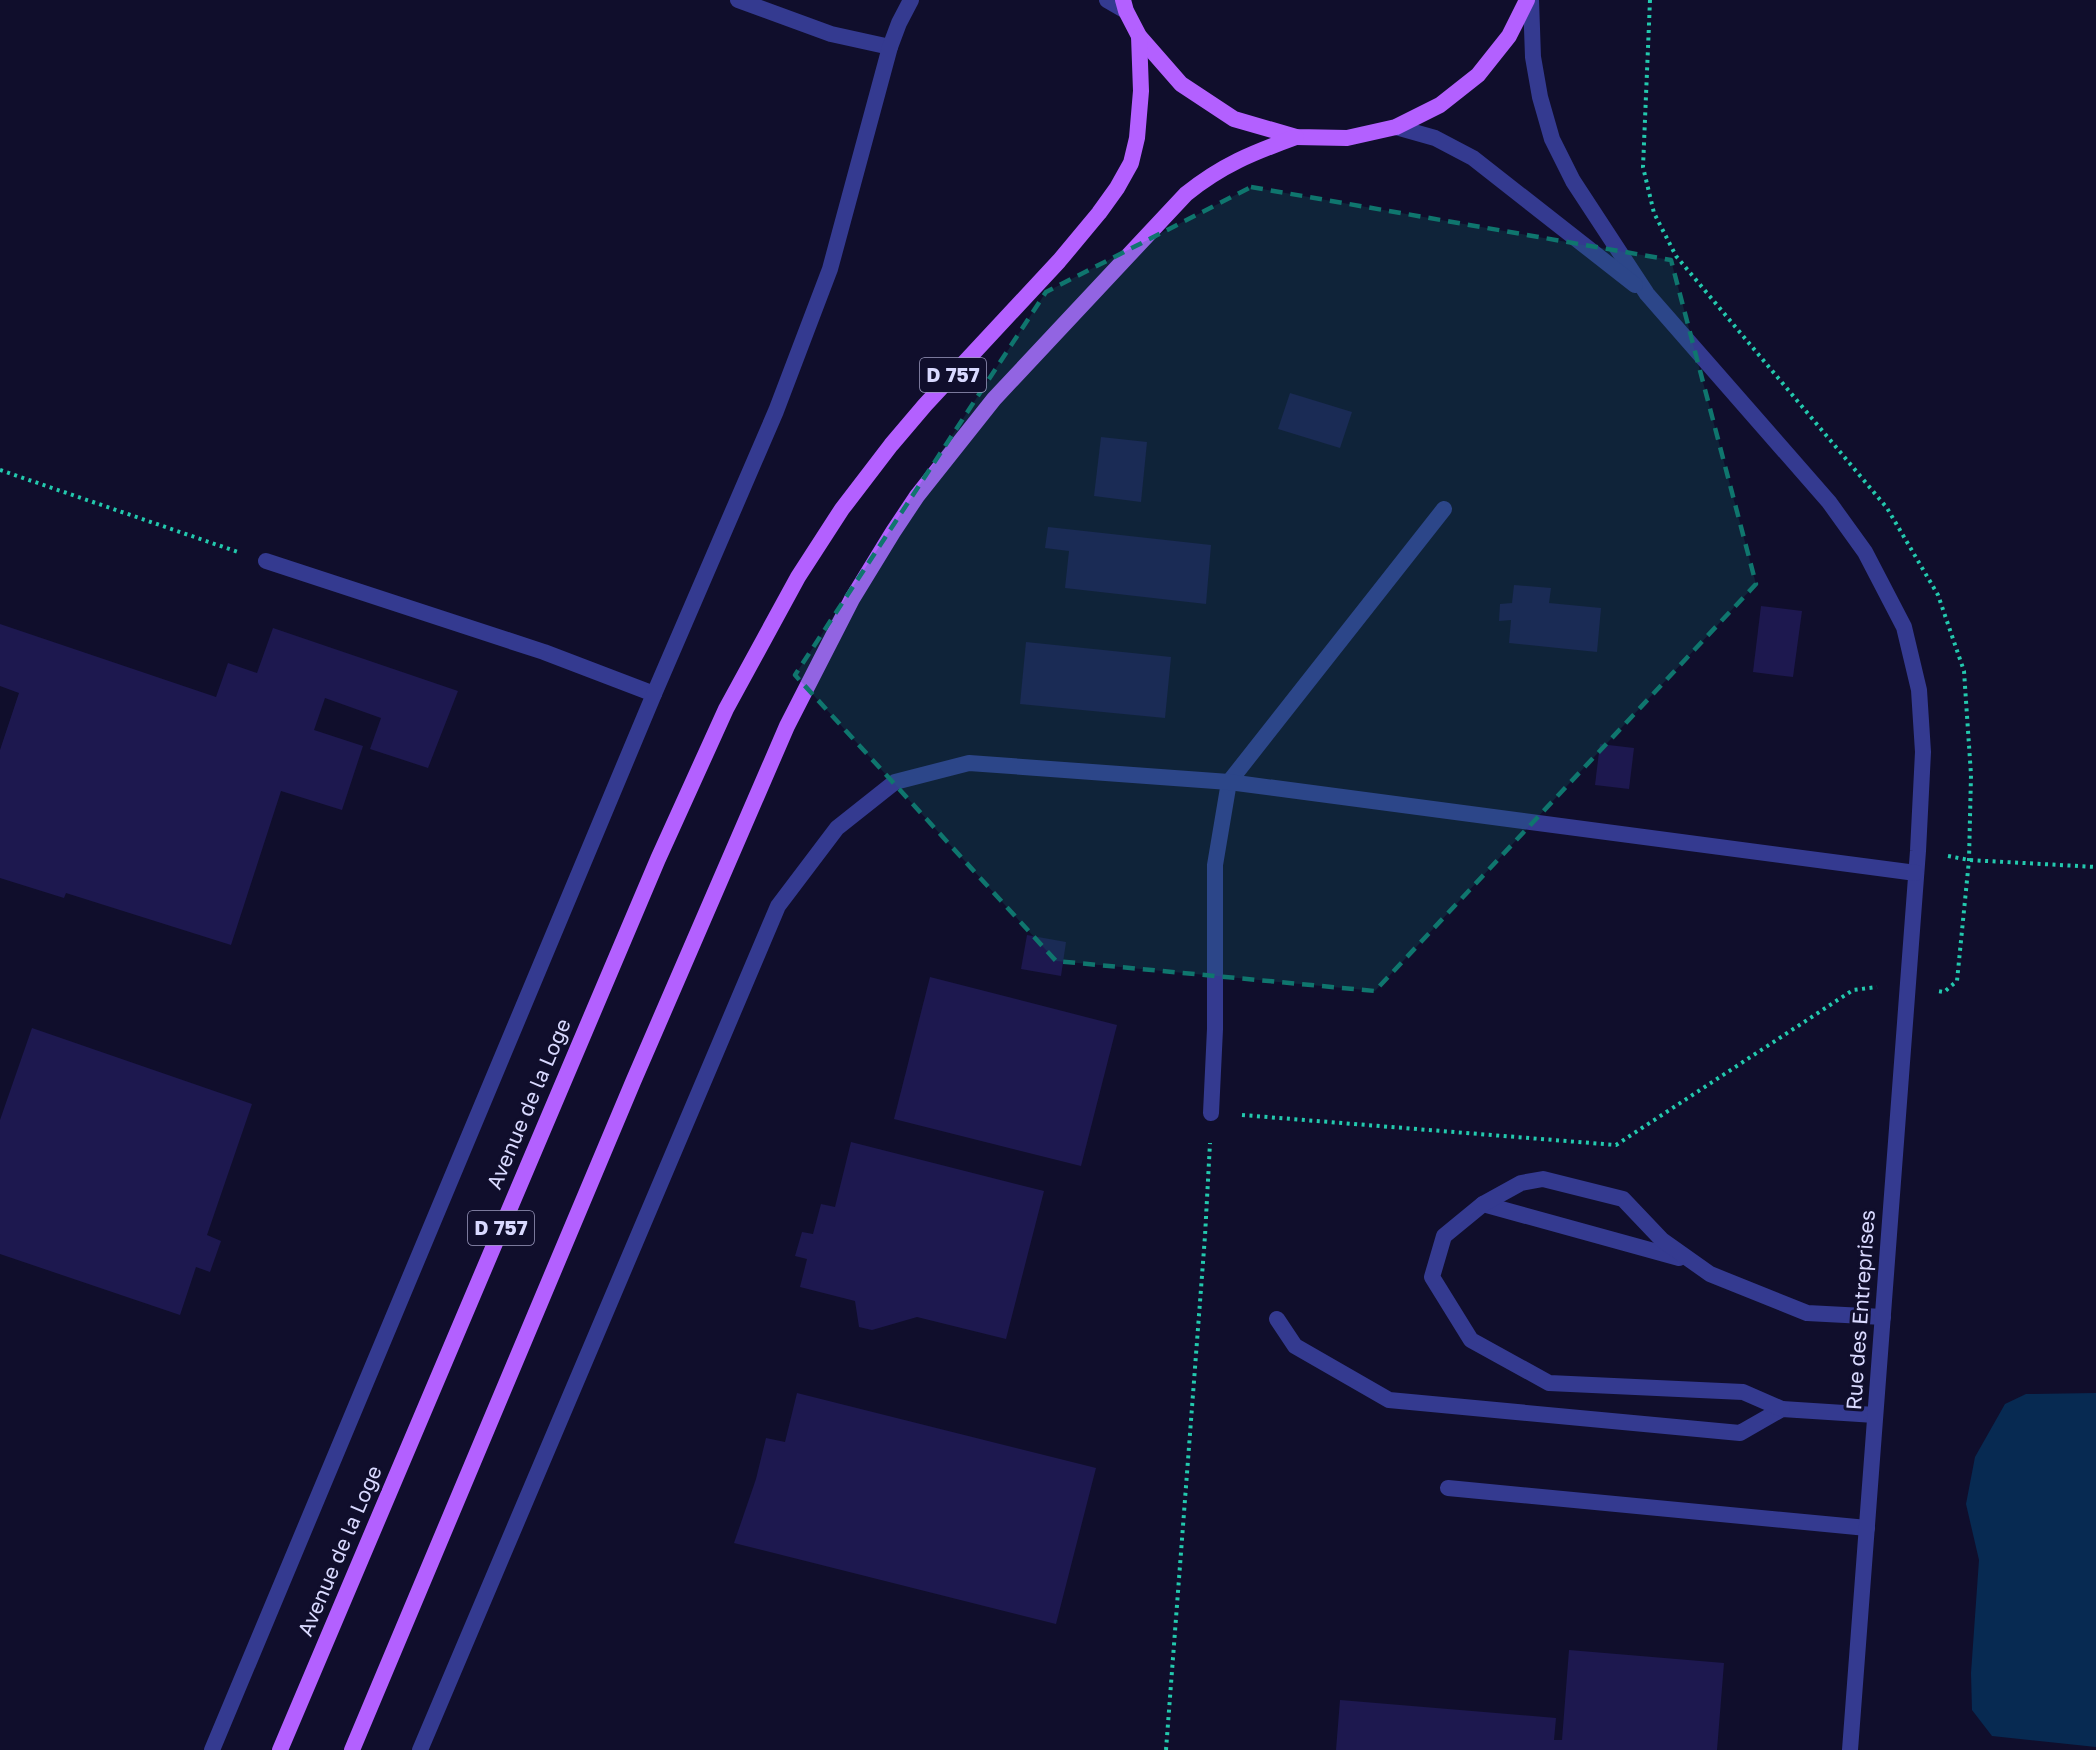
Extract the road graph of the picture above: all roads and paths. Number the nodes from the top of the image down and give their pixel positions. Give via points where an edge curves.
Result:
1 (738, 0) edge
2 (911, 0) edge
3 (1107, 0) edge
4 (1529, 0) edge
5 (1124, 5) edge
6 (1139, 36) junction
7 (890, 47) junction
8 (1396, 127) junction
9 (1296, 137) junction
10 (1647, 294) junction
11 (0, 470) edge
12 (1444, 509) dead end
13 (266, 561) joint
14 (654, 694) junction
15 (1229, 782) junction
16 (1918, 851) junction
17 (2096, 867) edge
18 (1916, 873) junction
19 (1876, 987) dead end
20 (1211, 1113) junction
21 (1483, 1204) junction
22 (1692, 1261) junction
23 (1883, 1317) junction
24 (1277, 1319) dead end
25 (1782, 1408) junction
26 (1875, 1415) junction
27 (1448, 1488) dead end
28 (1867, 1528) junction
29 (212, 1750) edge
30 (280, 1750) edge
31 (352, 1750) edge
32 (420, 1750) edge
33 (1166, 1750) edge
34 (1850, 1750) edge

1 - 7 street via 831,34
2 - 7 street
3 - 5 street
4 - 8 main road via 1509,36 1478,75 1440,105
4 - 10 street via 1533,57 1552,139 1573,181
5 - 6 main road
6 - 9 main road via 1181,84 1234,119
6 - 30 main road, Avenue de la Loge / D 757 via 1141,91 1137,138 1131,163 1117,188 1059,261 925,405 863,482 798,577 726,709 658,859
7 - 14 street via 830,269 776,411
8 - 9 main road via 1347,138
8 - 10 street via 1435,138 1473,158
9 - 31 main road, D 757 via 1230,163 1186,194 954,447 893,532 852,599 787,726
10 - 16 street, Rue des Entreprises via 1829,502 1865,552 1904,627 1919,690 1923,752
11 - 13 path
12 - 15 street
13 - 14 street via 544,652
14 - 29 street
15 - 18 street
15 - 20 street via 1215,865
15 - 32 street via 969,763 895,782 837,828 778,906
16 - 17 path via 1968,860
16 - 18 street, Rue des Entreprises
18 - 23 street, Rue des Entreprises
19 - 20 path via 1853,990 1616,1145
20 - 33 path
21 - 22 street
21 - 22 street via 1521,1183 1544,1179 1623,1199 1662,1240
21 - 25 street via 1444,1236 1432,1277 1471,1340 1549,1383 1743,1392
22 - 23 street via 1710,1274 1808,1313
23 - 26 street, Rue des Entreprises
24 - 25 street via 1295,1346 1389,1400 1740,1433
25 - 26 street
26 - 28 street, Rue des Entreprises
27 - 28 street
28 - 34 street, Rue des Entreprises

